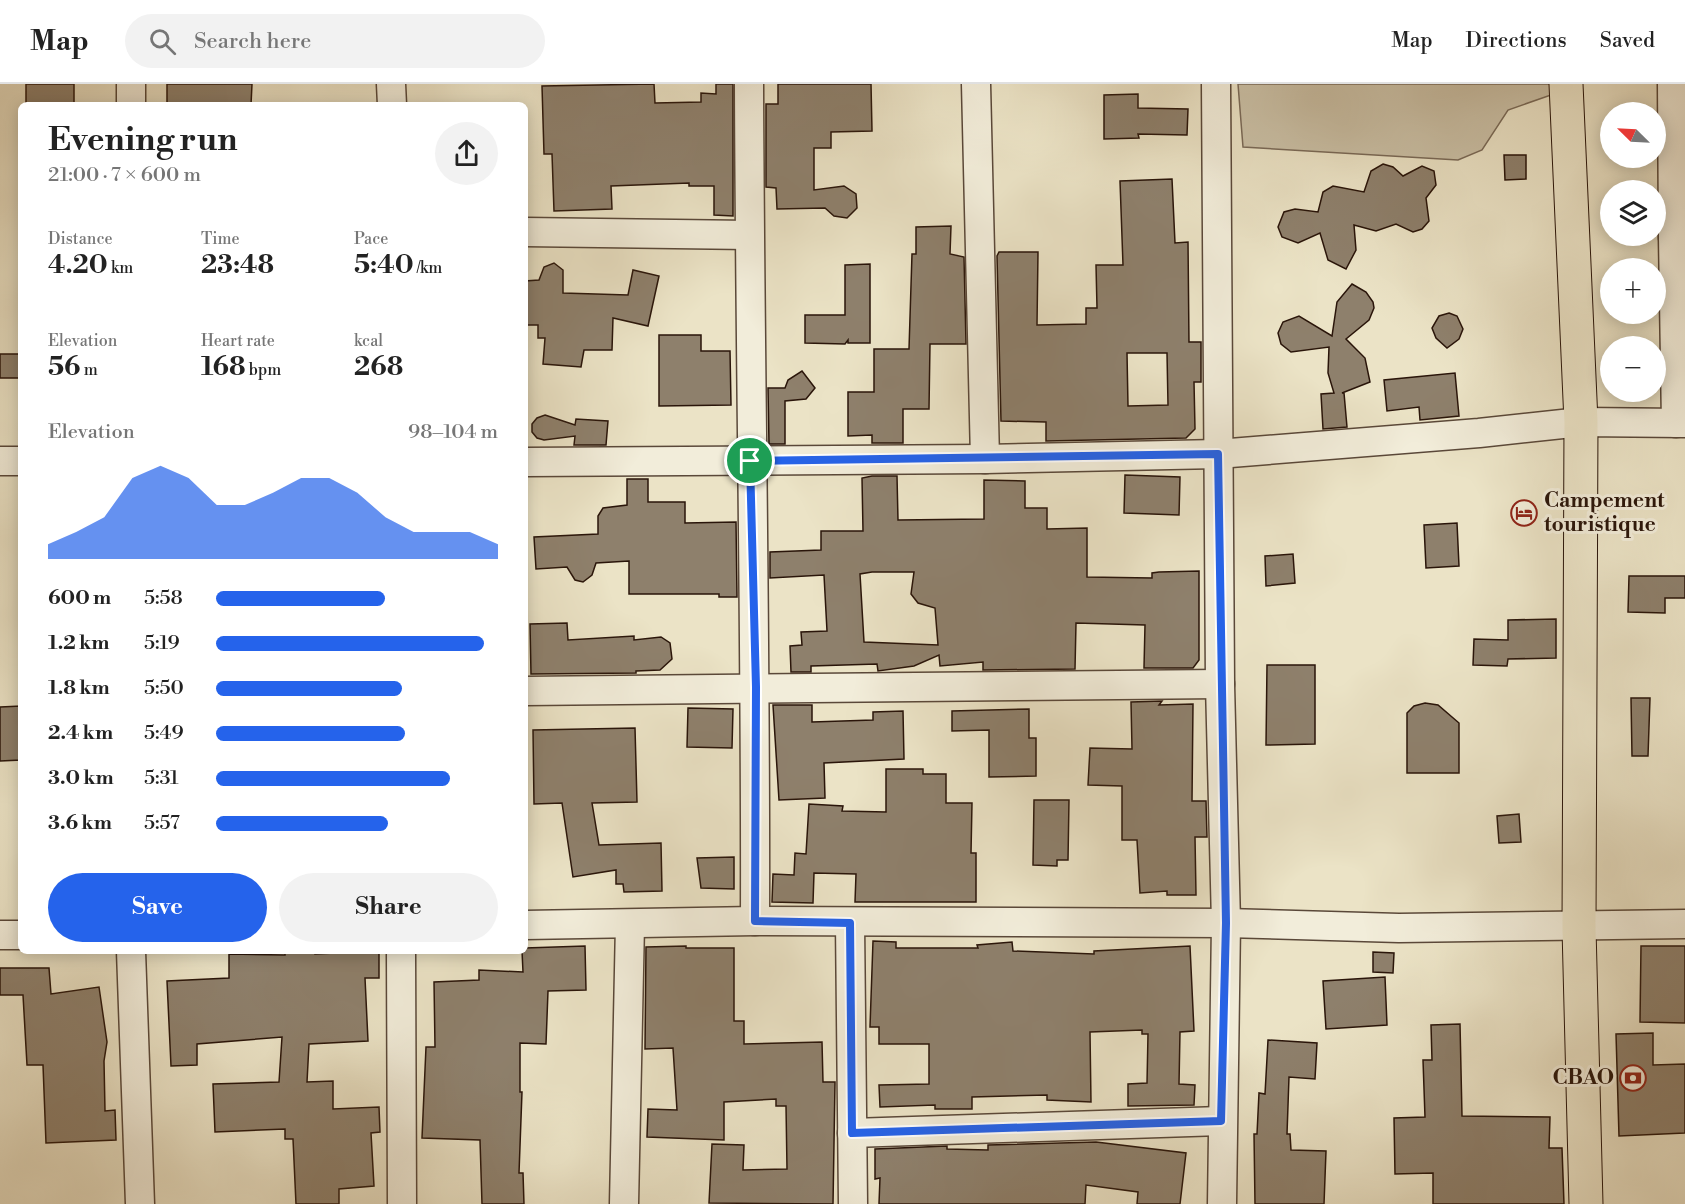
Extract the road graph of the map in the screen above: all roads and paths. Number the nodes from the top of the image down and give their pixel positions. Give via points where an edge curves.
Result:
1 (131, 84) edge
2 (392, 84) edge
3 (748, 84) edge
4 (975, 84) edge
5 (1216, 84) edge
6 (1566, 84) edge
7 (1672, 84) edge
8 (131, 102) edge
9 (392, 102) edge
10 (528, 232) edge
11 (749, 235) junction
12 (1679, 237) edge
13 (1581, 422) junction
14 (1680, 423) edge
15 (1218, 454) junction
16 (985, 459) junction
17 (0, 461) edge
18 (18, 461) edge
19 (750, 461) junction
20 (528, 462) edge
21 (1220, 684) junction
22 (756, 687) junction
23 (528, 691) edge
24 (755, 921) junction
25 (850, 923) junction
26 (1226, 923) junction
27 (630, 924) junction
28 (1685, 924) edge
29 (528, 925) edge
30 (1579, 928) junction
31 (0, 935) edge
32 (18, 935) edge
33 (131, 954) edge
34 (401, 954) edge
35 (1221, 1121) junction
36 (852, 1133) junction
37 (140, 1204) edge
38 (402, 1204) edge
39 (624, 1204) edge
40 (853, 1204) edge
41 (1222, 1204) edge
42 (1586, 1204) edge

1 - 8 street
2 - 9 street
3 - 11 street
4 - 16 street
5 - 15 street
6 - 13 main road
7 - 12 street
10 - 11 street
11 - 19 street
12 - 14 street
13 - 14 street
13 - 15 street
13 - 30 main road
15 - 16 street
15 - 21 street
16 - 19 street
17 - 18 street
19 - 20 street
19 - 22 street
21 - 22 street
21 - 26 street
22 - 23 street
22 - 24 street
24 - 25 street
24 - 27 street
25 - 26 street
25 - 36 street
26 - 30 street
26 - 35 street
27 - 29 street
27 - 39 street
28 - 30 street
30 - 42 main road
31 - 32 street
33 - 37 street
34 - 38 street
35 - 36 street
35 - 41 street
36 - 40 street

